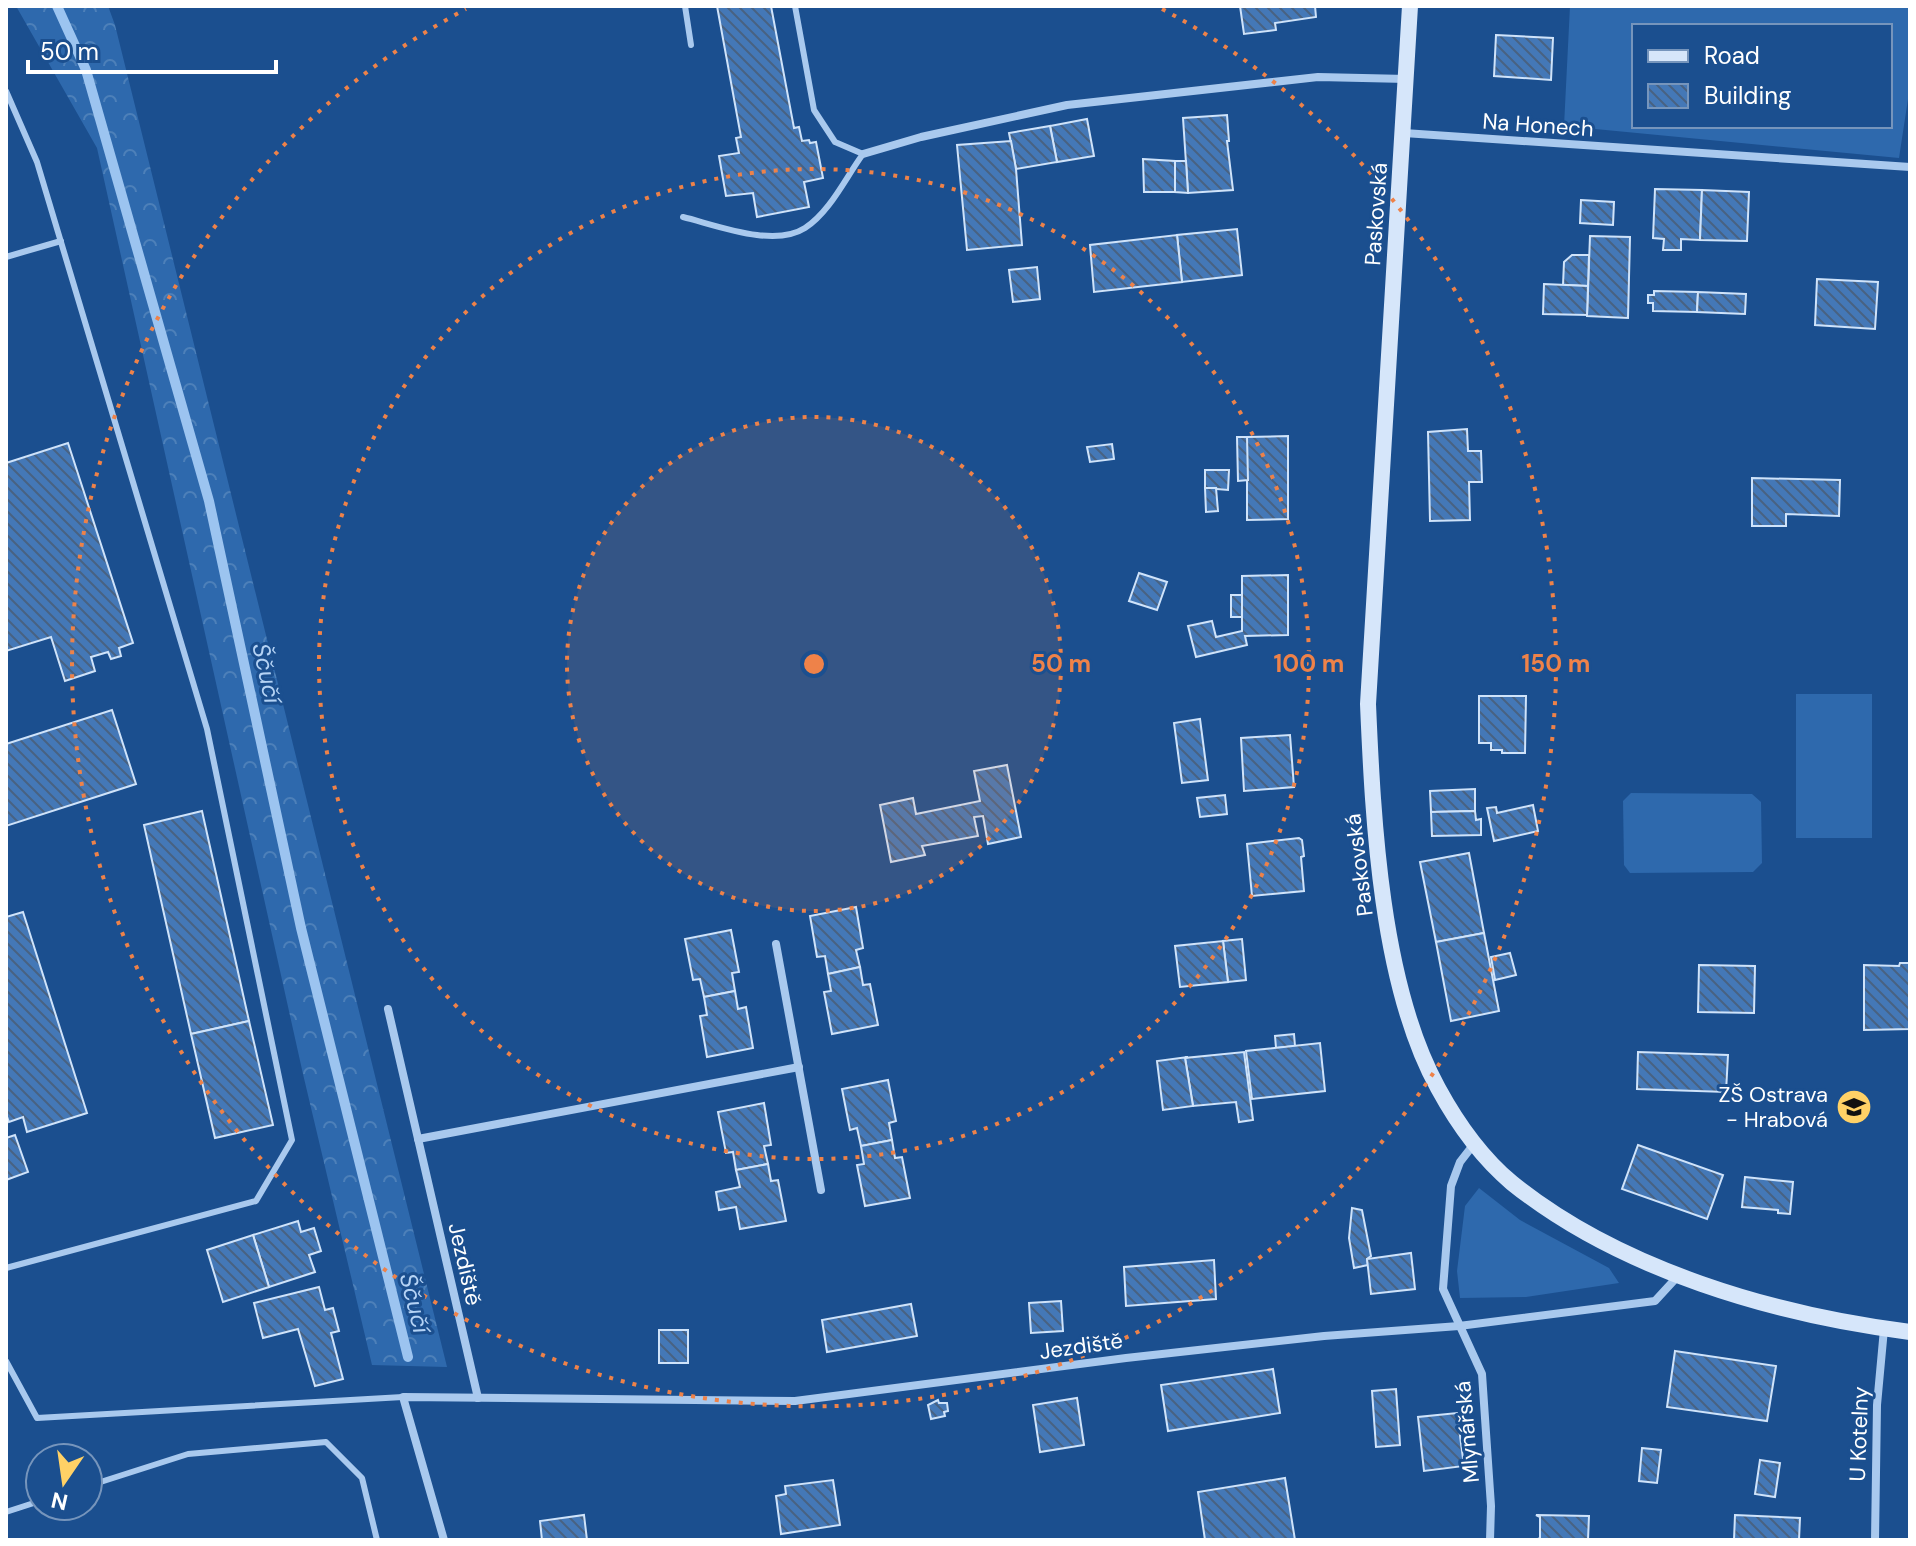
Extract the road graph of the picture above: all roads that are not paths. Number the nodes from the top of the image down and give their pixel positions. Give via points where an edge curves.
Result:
1 (685, 6) edge
2 (795, 6) edge
3 (1410, 6) edge
4 (691, 45) dead end
5 (1407, 79) junction
6 (6, 91) edge
7 (1404, 133) junction
8 (863, 154) junction
9 (1910, 167) edge
10 (683, 217) dead end
11 (61, 241) junction
12 (6, 257) edge
13 (776, 944) dead end
14 (388, 1009) dead end
15 (799, 1067) junction
16 (418, 1139) junction
17 (1474, 1144) junction
18 (821, 1190) dead end
19 (6, 1268) edge
20 (1678, 1276) junction
21 (1459, 1326) junction
22 (1884, 1329) junction
23 (1910, 1332) edge
24 (6, 1361) edge
25 (403, 1397) junction
26 (478, 1398) junction
27 (104, 1481) edge
28 (377, 1540) edge
29 (444, 1540) edge
30 (1490, 1540) edge
31 (1875, 1540) edge

1 - 4 lane
2 - 8 lane via 814,110 835,142
3 - 5 main road, Paskovská
5 - 7 main road, Paskovská
5 - 8 street via 1318,77 1067,105
6 - 11 lane via 37,162
7 - 9 street, Na Honech
7 - 17 main road, Paskovská via 1371,623 1371,778 1381,881 1401,991 1436,1086
8 - 10 lane via 822,213 804,229 781,236 755,234
11 - 12 lane
11 - 19 lane via 207,729 292,1140 256,1201
13 - 15 street
14 - 16 street, Jezdiště
15 - 16 street
15 - 18 street
16 - 26 street, Jezdiště
17 - 20 main road, Paskovská via 1512,1182 1556,1213
17 - 21 street, Mlynářská via 1451,1186 1443,1289
20 - 21 street, Jezdiště via 1655,1301
20 - 22 main road, Paskovská via 1753,1301
21 - 26 street, Jezdiště via 1126,1358 795,1401
21 - 30 street, Mlynářská via 1482,1374
22 - 23 main road, Paskovská
22 - 31 street, U Kotelny
24 - 25 lane via 37,1418
25 - 26 street, Jezdiště
25 - 29 street
27 - 28 lane via 188,1454 326,1442 362,1478

